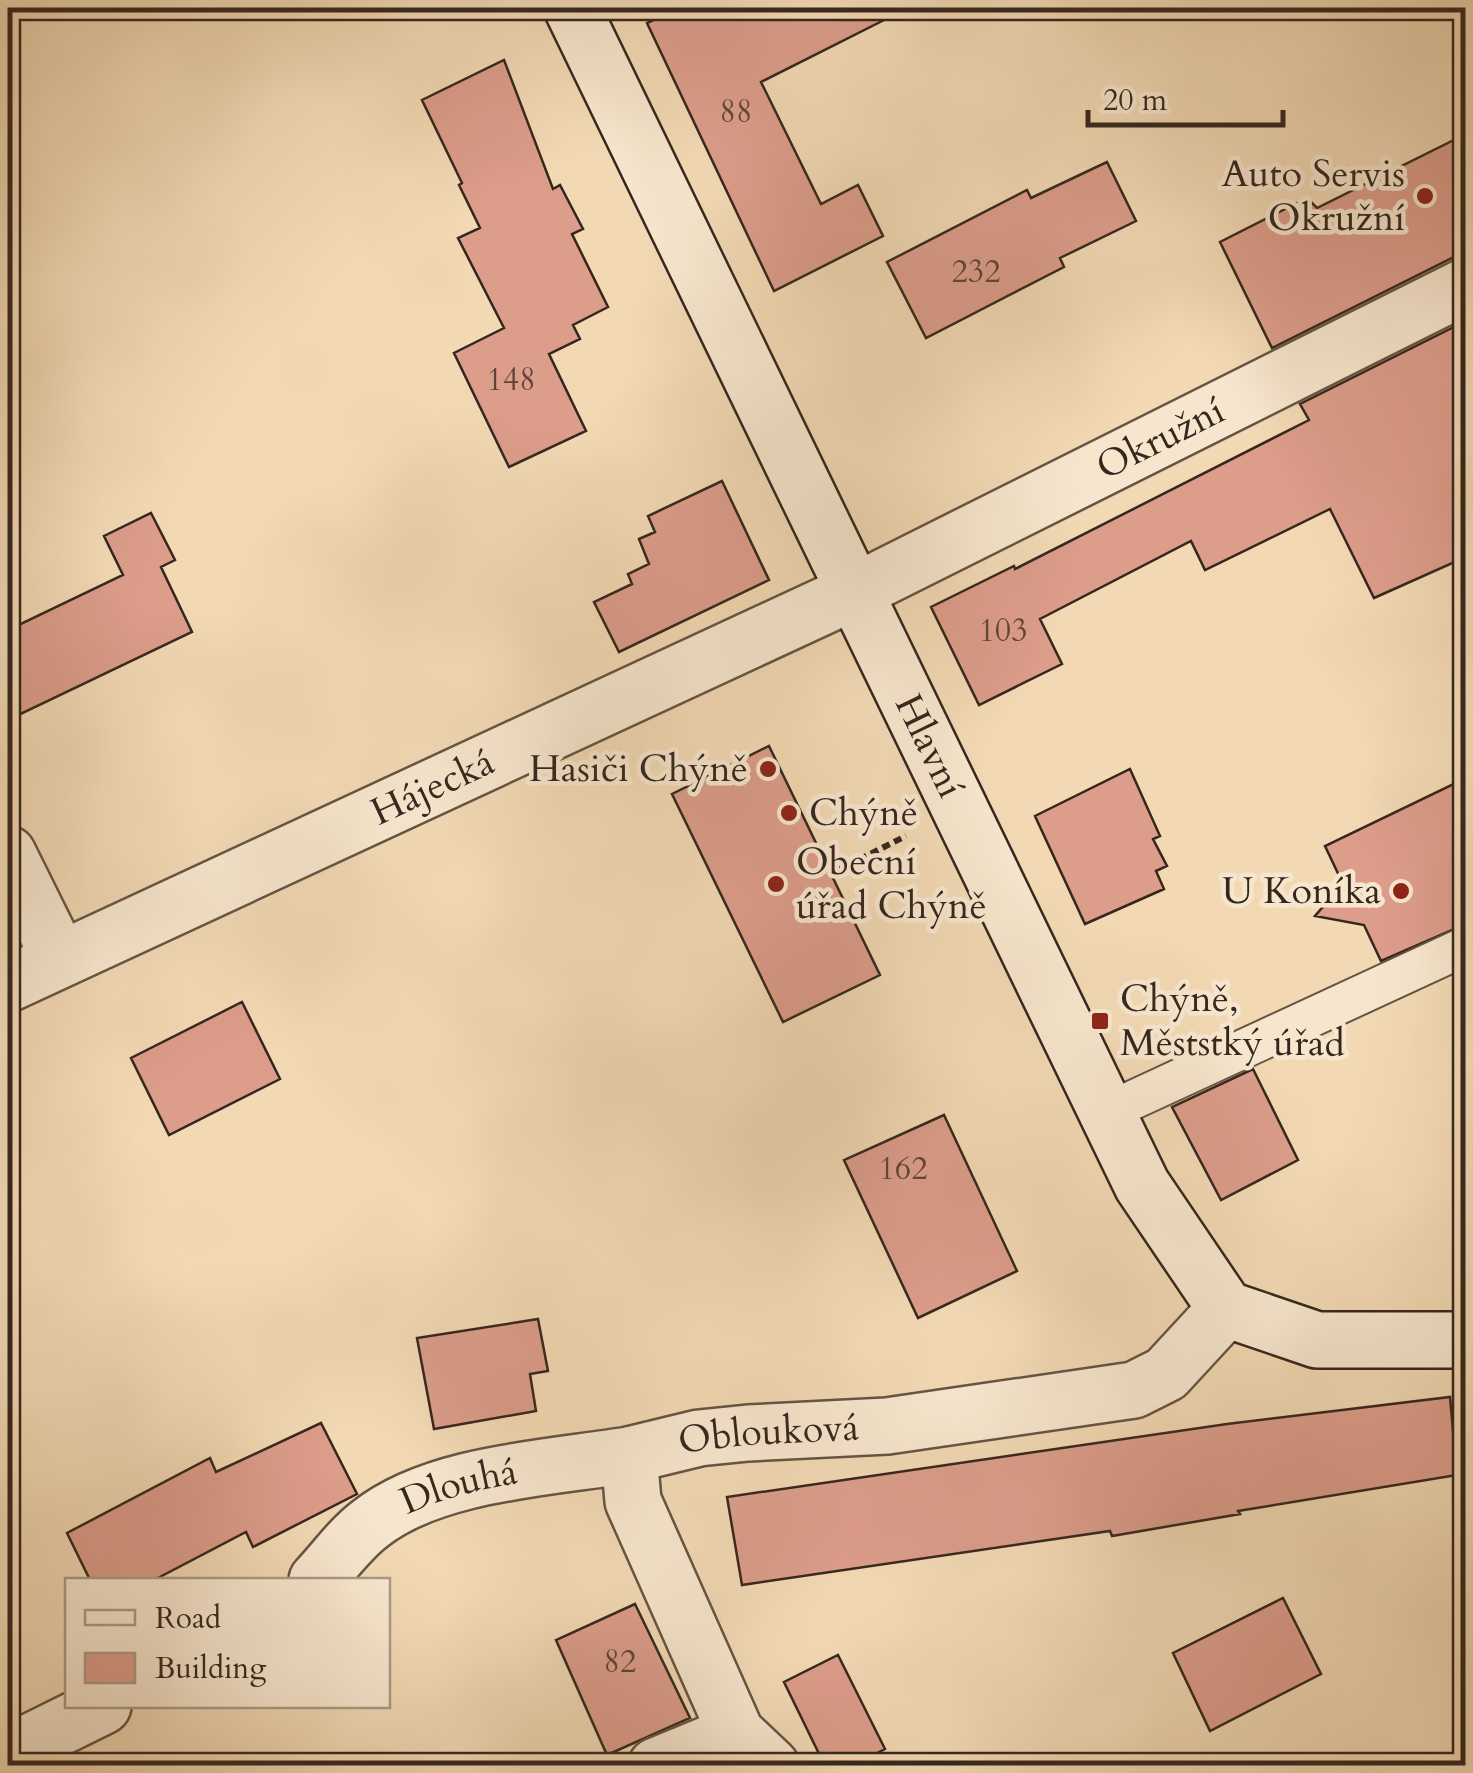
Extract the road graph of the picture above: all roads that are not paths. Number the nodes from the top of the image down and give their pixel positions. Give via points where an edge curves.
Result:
1 (572, 8) edge
2 (1466, 286) edge
3 (856, 591) junction
4 (8, 854) edge
5 (1466, 946) edge
6 (60, 959) junction
7 (8, 984) edge
8 (1107, 1112) junction
9 (1226, 1309) junction
10 (1466, 1340) edge
11 (629, 1454) junction
12 (319, 1578) edge
13 (98, 1708) edge
14 (753, 1750) edge
15 (8, 1754) edge
16 (656, 1766) edge

1 - 3 street, Hlavní
2 - 3 street, Okružní
3 - 6 street, Hájecká
3 - 8 street, Hlavní
4 - 6 street
5 - 8 lane
6 - 7 street, Hájecká
8 - 9 street, Hlavní via 1142,1185
9 - 10 street via 1317,1340
9 - 11 street, Oblouková via 1166,1374 1134,1390 887,1426 700,1438
11 - 12 street, Dlouhá via 418,1495 369,1524
11 - 14 street, Oblouková via 633,1501
13 - 15 street
14 - 16 street

